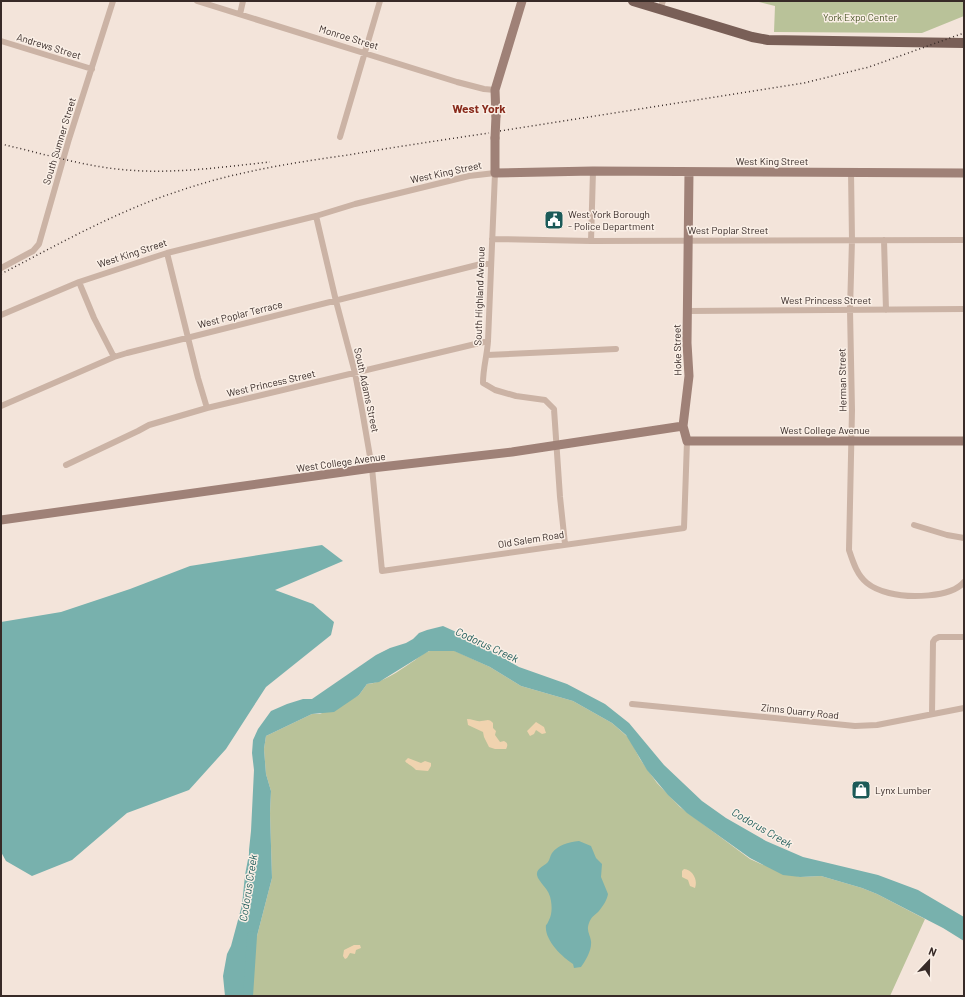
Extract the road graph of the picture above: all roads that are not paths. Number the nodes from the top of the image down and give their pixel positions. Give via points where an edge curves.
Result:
1 (113, 1) edge
2 (197, 1) edge
3 (243, 1) edge
4 (380, 1) edge
5 (522, 1) edge
6 (633, 1) edge
7 (661, 5) edge
8 (240, 14) junction
9 (1, 41) edge
10 (964, 43) edge
11 (365, 52) junction
12 (92, 69) junction
13 (495, 90) junction
14 (340, 137) dead end
15 (593, 171) junction
16 (689, 172) junction
17 (851, 172) junction
18 (495, 173) junction
19 (964, 173) edge
20 (316, 216) junction
21 (492, 239) junction
22 (688, 240) junction
23 (852, 240) junction
24 (884, 240) junction
25 (964, 240) edge
26 (591, 241) junction
27 (167, 252) junction
28 (491, 264) junction
29 (1, 268) edge
30 (79, 282) junction
31 (336, 301) junction
32 (964, 309) edge
33 (850, 310) junction
34 (886, 310) junction
35 (688, 311) junction
36 (1, 315) edge
37 (188, 337) junction
38 (488, 341) junction
39 (616, 349) dead end
40 (487, 355) junction
41 (114, 357) junction
42 (355, 373) junction
43 (1, 406) edge
44 (207, 408) junction
45 (683, 426) junction
46 (687, 441) junction
47 (852, 441) junction
48 (964, 441) edge
49 (556, 445) junction
50 (66, 465) dead end
51 (372, 468) junction
52 (1, 520) edge
53 (914, 525) dead end
54 (684, 528) joint
55 (964, 538) edge
56 (565, 544) junction
57 (382, 571) joint
58 (964, 582) edge
59 (964, 637) edge
60 (632, 704) dead end
61 (964, 708) edge
62 (932, 714) junction

1 - 12 street, South Sumner Street
2 - 8 street, Monroe Street
3 - 8 street
4 - 11 street
5 - 13 street, South Highland Avenue
6 - 7 main road
7 - 10 main road via 752,37 768,40
8 - 11 street, Monroe Street
9 - 12 street, Andrews Street
11 - 13 street, Monroe Street via 458,82
11 - 14 street
12 - 29 street, South Sumner Street via 39,244 33,251
13 - 18 street, South Highland Avenue, bridge
15 - 16 street, West King Street
15 - 18 street, West King Street
15 - 26 street
16 - 17 street, West King Street
16 - 22 street, Hoke Street
17 - 19 street, West King Street
17 - 23 street, Herman Street
18 - 20 street, West King Street via 469,176
18 - 21 street, South Highland Avenue
20 - 27 street, West King Street
20 - 31 street, South Adams Street
21 - 26 street, West Poplar Street
21 - 28 street, South Highland Avenue
22 - 23 street, West Poplar Street
22 - 26 street, West Poplar Street
22 - 35 street, Hoke Street
23 - 24 street, West Poplar Street
23 - 33 street, Herman Street
24 - 25 street, West Poplar Street
24 - 34 street
27 - 30 street, West King Street
27 - 37 street
28 - 31 street, West Poplar Terrace via 481,264
28 - 38 street, South Highland Avenue
30 - 36 street, West King Street
30 - 41 street
31 - 37 street, West Poplar Terrace
31 - 42 street, South Adams Street
32 - 34 street, West Princess Street
33 - 34 street, West Princess Street
33 - 35 street, West Princess Street
33 - 47 street, Herman Street
35 - 45 street, Hoke Street via 689,376
37 - 41 street, West Poplar Terrace
37 - 44 street
38 - 40 street, South Highland Avenue
38 - 42 street, West Princess Street
39 - 40 street
40 - 49 street, South Highland Avenue via 483,368 483,383 495,390 516,396 545,400 554,410
41 - 43 street, West Poplar Terrace
42 - 44 street, West Princess Street
42 - 51 street, South Adams Street
44 - 50 street, West Princess Street via 149,425
45 - 46 street, Hoke Street
45 - 49 street, West College Avenue
46 - 47 street, West College Avenue
46 - 54 street, Hoke Street
47 - 48 street, West College Avenue
47 - 58 street, Herman Street via 849,550 853,562 866,582 889,593 918,596 942,593
49 - 51 street, West College Avenue
49 - 56 street, South Highland Avenue
51 - 52 street, West College Avenue
51 - 57 street, South Adams Street
53 - 55 street
54 - 56 street, Old Salem Road
56 - 57 street, Old Salem Road
59 - 62 street via 938,637 933,642
60 - 62 street, Zinns Quarry Road via 855,726 877,725
61 - 62 street, Zinns Quarry Road

